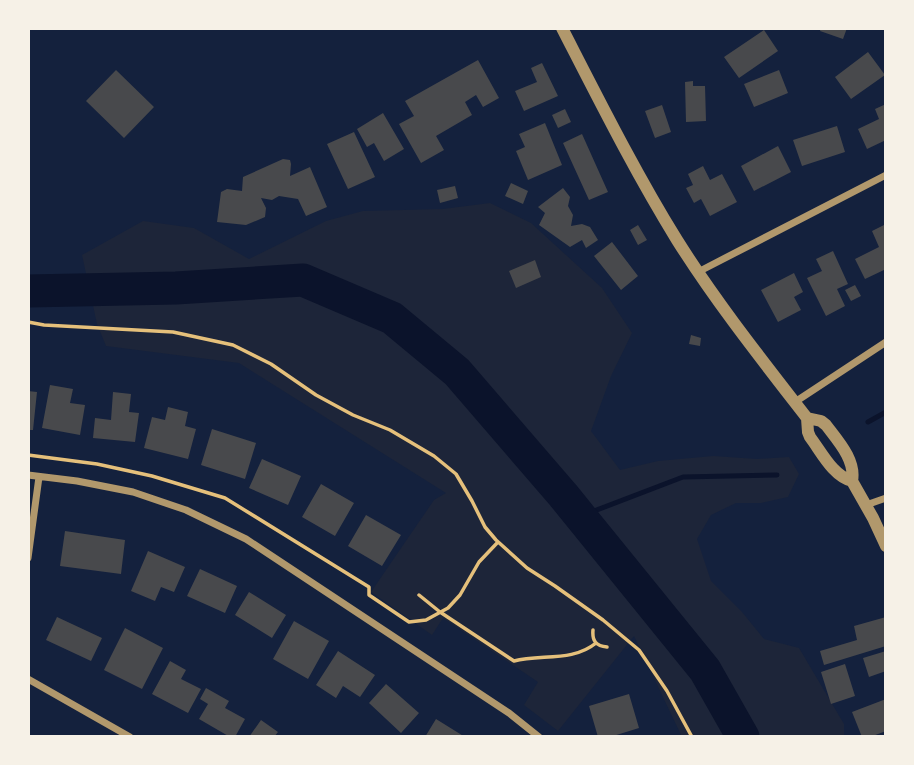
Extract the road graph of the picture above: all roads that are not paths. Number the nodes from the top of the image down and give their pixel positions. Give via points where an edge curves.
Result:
1 (562, 28) edge
2 (886, 175) edge
3 (698, 272) junction
4 (886, 342) edge
5 (795, 402) junction
6 (807, 418) junction
7 (28, 475) edge
8 (39, 477) junction
9 (852, 481) junction
10 (886, 498) edge
11 (866, 505) junction
12 (886, 546) edge
13 (28, 558) edge
14 (28, 679) edge
15 (130, 737) edge
16 (539, 737) edge

1 - 3 street via 627,154
2 - 3 street
3 - 5 street
4 - 5 street
5 - 6 street
6 - 9 street via 810,437 836,472
6 - 9 street via 826,425 850,460
7 - 8 street
8 - 13 street
8 - 16 street via 133,492 186,510 246,540
9 - 11 street
10 - 11 street
11 - 12 street
14 - 15 street

